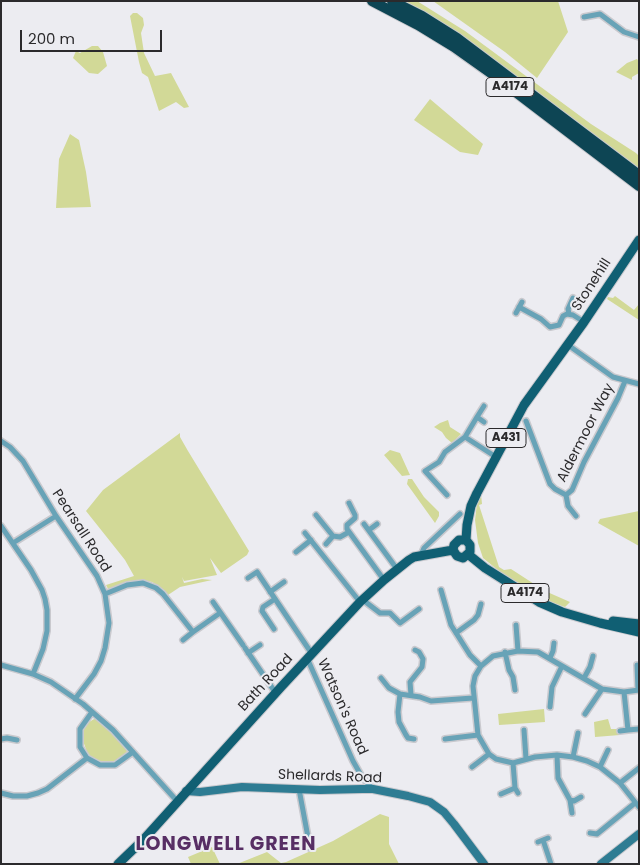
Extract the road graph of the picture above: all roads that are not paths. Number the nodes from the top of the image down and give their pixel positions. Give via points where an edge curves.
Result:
1 (372, 1) edge
2 (392, 1) edge
3 (584, 17) dead end
4 (624, 32) junction
5 (639, 37) edge
6 (620, 38) dead end
7 (639, 175) edge
8 (639, 186) edge
9 (639, 240) edge
10 (573, 298) dead end
11 (516, 313) dead end
12 (569, 314) junction
13 (584, 322) junction
14 (568, 345) junction
15 (625, 381) junction
16 (639, 384) edge
17 (484, 406) dead end
18 (478, 417) junction
19 (526, 420) dead end
20 (484, 422) dead end
21 (465, 437) junction
22 (1, 441) edge
23 (496, 457) junction
24 (447, 495) dead end
25 (566, 495) junction
26 (349, 503) dead end
27 (460, 514) dead end
28 (316, 515) dead end
29 (56, 516) junction
30 (576, 516) dead end
31 (364, 524) dead end
32 (377, 524) dead end
33 (1, 526) edge
34 (368, 530) junction
35 (349, 532) junction
36 (305, 534) dead end
37 (333, 536) junction
38 (311, 540) junction
39 (466, 540) junction
40 (12, 543) junction
41 (326, 544) dead end
42 (453, 550) junction
43 (296, 552) dead end
44 (469, 555) junction
45 (420, 556) junction
46 (397, 569) junction
47 (248, 578) dead end
48 (384, 580) junction
49 (284, 582) dead end
50 (441, 590) dead end
51 (270, 592) junction
52 (105, 594) junction
53 (275, 599) junction
54 (361, 601) junction
55 (213, 602) dead end
56 (481, 604) dead end
57 (419, 609) dead end
58 (220, 613) junction
59 (588, 619) junction
60 (516, 625) dead end
61 (639, 626) edge
62 (274, 629) dead end
63 (193, 632) junction
64 (639, 632) edge
65 (456, 633) junction
66 (237, 636) junction
67 (183, 640) dead end
68 (230, 640) dead end
69 (554, 643) dead end
70 (260, 645) dead end
71 (246, 649) junction
72 (415, 650) dead end
73 (518, 651) junction
74 (506, 652) junction
75 (310, 656) junction
76 (593, 656) dead end
77 (550, 658) junction
78 (1, 665) edge
79 (637, 665) dead end
80 (481, 666) junction
81 (562, 666) junction
82 (33, 674) junction
83 (381, 678) dead end
84 (584, 678) junction
85 (602, 689) junction
86 (515, 690) dead end
87 (638, 690) edge
88 (275, 692) junction
89 (624, 692) junction
90 (400, 694) junction
91 (411, 695) junction
92 (75, 698) junction
93 (473, 698) junction
94 (550, 707) dead end
95 (92, 712) junction
96 (585, 714) dead end
97 (639, 729) edge
98 (524, 730) dead end
99 (628, 730) junction
100 (620, 731) dead end
101 (8, 732) dead end
102 (578, 733) dead end
103 (478, 735) junction
104 (4, 738) edge
105 (414, 738) dead end
106 (445, 739) dead end
107 (17, 740) dead end
108 (133, 752) junction
109 (489, 754) junction
110 (609, 754) dead end
111 (558, 755) junction
112 (573, 757) junction
113 (86, 758) junction
114 (526, 759) junction
115 (513, 762) junction
116 (472, 767) dead end
117 (600, 767) junction
118 (639, 768) edge
119 (194, 782) junction
120 (620, 783) junction
121 (300, 789) junction
122 (373, 789) junction
123 (186, 791) junction
124 (205, 792) junction
125 (1, 793) edge
126 (501, 794) dead end
127 (581, 797) dead end
128 (570, 800) junction
129 (177, 801) junction
130 (637, 805) edge
131 (572, 813) dead end
132 (590, 833) dead end
133 (639, 834) edge
134 (543, 840) dead end
135 (310, 848) dead end
136 (118, 864) edge
137 (484, 864) edge
138 (551, 864) edge
139 (601, 864) edge

1 - 8 highway, A4174 via 454,47
2 - 7 highway, A4174 via 422,16 500,68
3 - 4 street via 600,14
4 - 5 street
4 - 6 street
9 - 13 main road, Stonehill / A431
10 - 12 street
11 - 12 street via 520,305 550,327 559,325 563,316
12 - 13 street
13 - 14 main road, Stonehill / A431
14 - 15 street, Aldermoor Way
14 - 23 main road, A431 via 524,404
15 - 16 street, Aldermoor Way
15 - 25 street, Aldermoor Way via 572,490
17 - 18 street
18 - 20 street
18 - 21 street
19 - 25 street via 550,484
21 - 23 street
21 - 24 street via 425,471
22 - 29 street, Pearsall Road via 24,461
23 - 39 main road, A431 via 471,506
25 - 30 street via 568,506
26 - 35 street via 355,515 347,525
27 - 45 street via 424,548
28 - 37 street
29 - 40 street
29 - 52 street, Pearsall Road via 97,576
31 - 34 street
32 - 34 street
33 - 40 street
34 - 46 street
35 - 37 street via 340,538
35 - 48 street
36 - 38 street
37 - 41 street
38 - 43 street
38 - 54 street
39 - 42 main road via 456,542
39 - 44 main road, A431 via 471,548
40 - 82 street via 42,590 47,610 45,640
42 - 44 main road via 460,558
42 - 45 main road, Bath Road
44 - 59 main road, A4174 via 539,602
45 - 46 main road, Bath Road
46 - 48 main road, Bath Road
47 - 51 street, Watson's Road via 257,572
48 - 54 main road, Bath Road
49 - 51 street
50 - 65 street
51 - 53 street, Watson's Road
52 - 63 street via 127,585 143,583 156,588
52 - 92 street, Pearsall Road via 109,622 106,648 94,674
53 - 62 street via 262,611
53 - 75 street, Watson's Road
54 - 57 street via 380,612 390,613 400,623
54 - 75 main road, Bath Road
55 - 58 street
56 - 65 street via 474,620
58 - 63 street
58 - 66 street
59 - 61 main road, A4174
59 - 64 main road, A4174
60 - 73 street
63 - 67 street
65 - 80 street
66 - 68 street
66 - 71 street
69 - 77 street
70 - 71 street
71 - 88 street
72 - 91 street via 423,659 422,667 410,682
73 - 74 street
73 - 77 street via 538,652
74 - 80 street via 493,656
74 - 86 street
75 - 88 main road, Bath Road
75 - 122 street, Watson's Road via 353,761
76 - 84 street
77 - 81 street
78 - 82 street
79 - 87 street
80 - 93 street via 475,676
81 - 84 street
81 - 94 street via 552,686
82 - 92 street
83 - 90 street
84 - 85 street
85 - 89 street
85 - 96 street
87 - 89 street
88 - 119 main road, Bath Road
89 - 99 street
90 - 91 street
90 - 105 street via 399,722 408,738
91 - 93 street via 431,701
92 - 95 street
93 - 103 street
95 - 108 street
95 - 113 street via 80,729 80,747
97 - 99 street
98 - 114 street
99 - 100 street
101 - 104 street
102 - 112 street
103 - 106 street
103 - 109 street
104 - 107 street
108 - 113 street via 115,765 100,765
108 - 129 street
109 - 115 street via 496,759
109 - 116 street
110 - 117 street
111 - 112 street
111 - 114 street
111 - 128 street via 558,778
112 - 117 street
113 - 125 street via 38,793 13,796
114 - 115 street
115 - 126 street via 517,790
117 - 120 street
118 - 120 street
119 - 123 main road, Bath Road
119 - 124 street
120 - 130 street
121 - 122 street, Shellards Road
121 - 124 street, Shellards Road via 242,788
121 - 135 street
122 - 137 street, Shellards Road via 434,804 454,824
123 - 124 street, Shellards Road
123 - 129 main road, Bath Road
127 - 128 street
128 - 131 street
129 - 136 main road, Bath Road
130 - 132 street via 597,834
133 - 139 street
134 - 138 street

